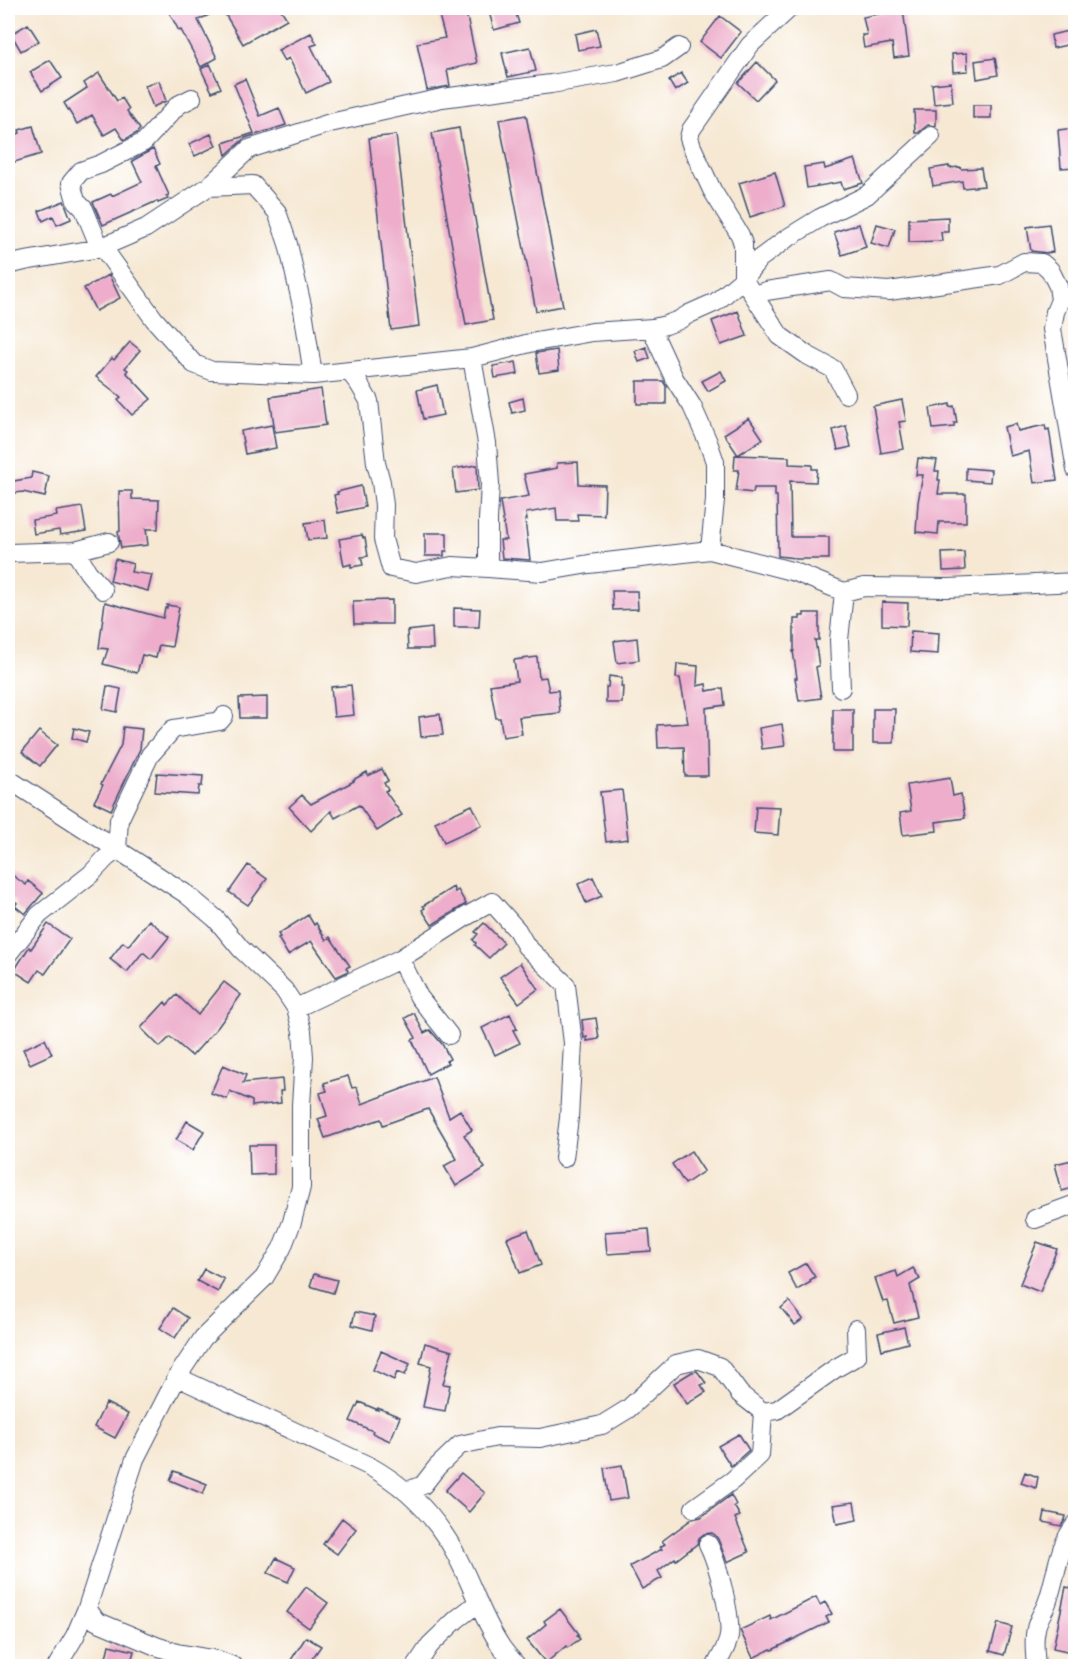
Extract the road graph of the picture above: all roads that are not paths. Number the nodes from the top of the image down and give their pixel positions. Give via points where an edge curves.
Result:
1 (790, 8) edge
2 (679, 47) dead end
3 (192, 98) dead end
4 (931, 136) dead end
5 (208, 186) junction
6 (100, 248) junction
7 (8, 266) edge
8 (748, 287) junction
9 (651, 328) junction
10 (472, 358) junction
11 (349, 371) junction
12 (313, 375) junction
13 (846, 394) dead end
14 (1076, 470) edge
15 (109, 542) dead end
16 (710, 550) junction
17 (75, 551) junction
18 (8, 553) edge
19 (488, 568) junction
20 (1076, 582) edge
21 (104, 590) dead end
22 (844, 592) junction
23 (841, 688) dead end
24 (224, 716) dead end
25 (8, 779) edge
26 (117, 850) junction
27 (8, 954) edge
28 (400, 959) junction
29 (296, 1008) junction
30 (450, 1035) dead end
31 (564, 1158) dead end
32 (1076, 1204) edge
33 (1035, 1219) dead end
34 (856, 1329) dead end
35 (177, 1377) junction
36 (764, 1412) junction
37 (407, 1491) junction
38 (694, 1508) dead end
39 (1076, 1524) edge
40 (708, 1544) dead end
41 (478, 1603) junction
42 (87, 1608) junction
43 (57, 1666) edge
44 (233, 1666) edge
45 (416, 1666) edge
46 (517, 1666) edge
47 (716, 1666) edge
48 (1036, 1666) edge

1 - 8 street via 750,45 689,138 712,190 740,235
2 - 5 street via 662,59 617,73 442,98 330,123 249,149
3 - 6 street via 178,105 144,142 81,171 71,183
4 - 8 street via 867,195 820,218 759,259
5 - 6 street via 146,228
5 - 12 street via 253,185 277,212 288,244
6 - 7 street
6 - 12 street via 194,364 212,371
8 - 9 street via 666,326
8 - 13 street via 780,336 833,369
8 - 14 street via 766,291 831,281 844,288 889,291 1000,275 1024,262 1042,263 1058,286 1060,300 1052,329
9 - 10 street via 592,332
9 - 16 street via 692,406 715,462
10 - 11 street
10 - 19 street via 487,443
11 - 12 street
11 - 19 street via 369,401 384,505 383,539 391,568 416,573 452,566
15 - 17 street
16 - 19 street via 542,572
16 - 22 street via 795,572
17 - 18 street
17 - 21 street
20 - 22 street via 949,588 864,587
22 - 23 street via 839,640
24 - 26 street via 220,721 173,729 150,755 119,820
25 - 26 street
26 - 27 street via 39,915
26 - 29 street via 186,894 216,919 284,990
28 - 29 street
28 - 30 street via 419,997
28 - 31 street via 492,902 526,946 566,986 573,1042
29 - 35 street via 304,1057 301,1187 292,1222 264,1278 203,1338
32 - 33 street
34 - 36 street via 857,1356 777,1410
35 - 37 street via 369,1466
35 - 42 street via 135,1460
36 - 37 street via 740,1394 720,1367 698,1359 676,1364 628,1409 602,1425 540,1438 496,1437 460,1445 423,1485
36 - 38 street via 760,1455
37 - 41 street via 449,1543
39 - 48 street via 1069,1532 1036,1627
40 - 47 street via 716,1560 726,1604 729,1637
41 - 45 street via 430,1645
41 - 46 street via 500,1646
42 - 43 street
42 - 44 street via 96,1621 156,1646

